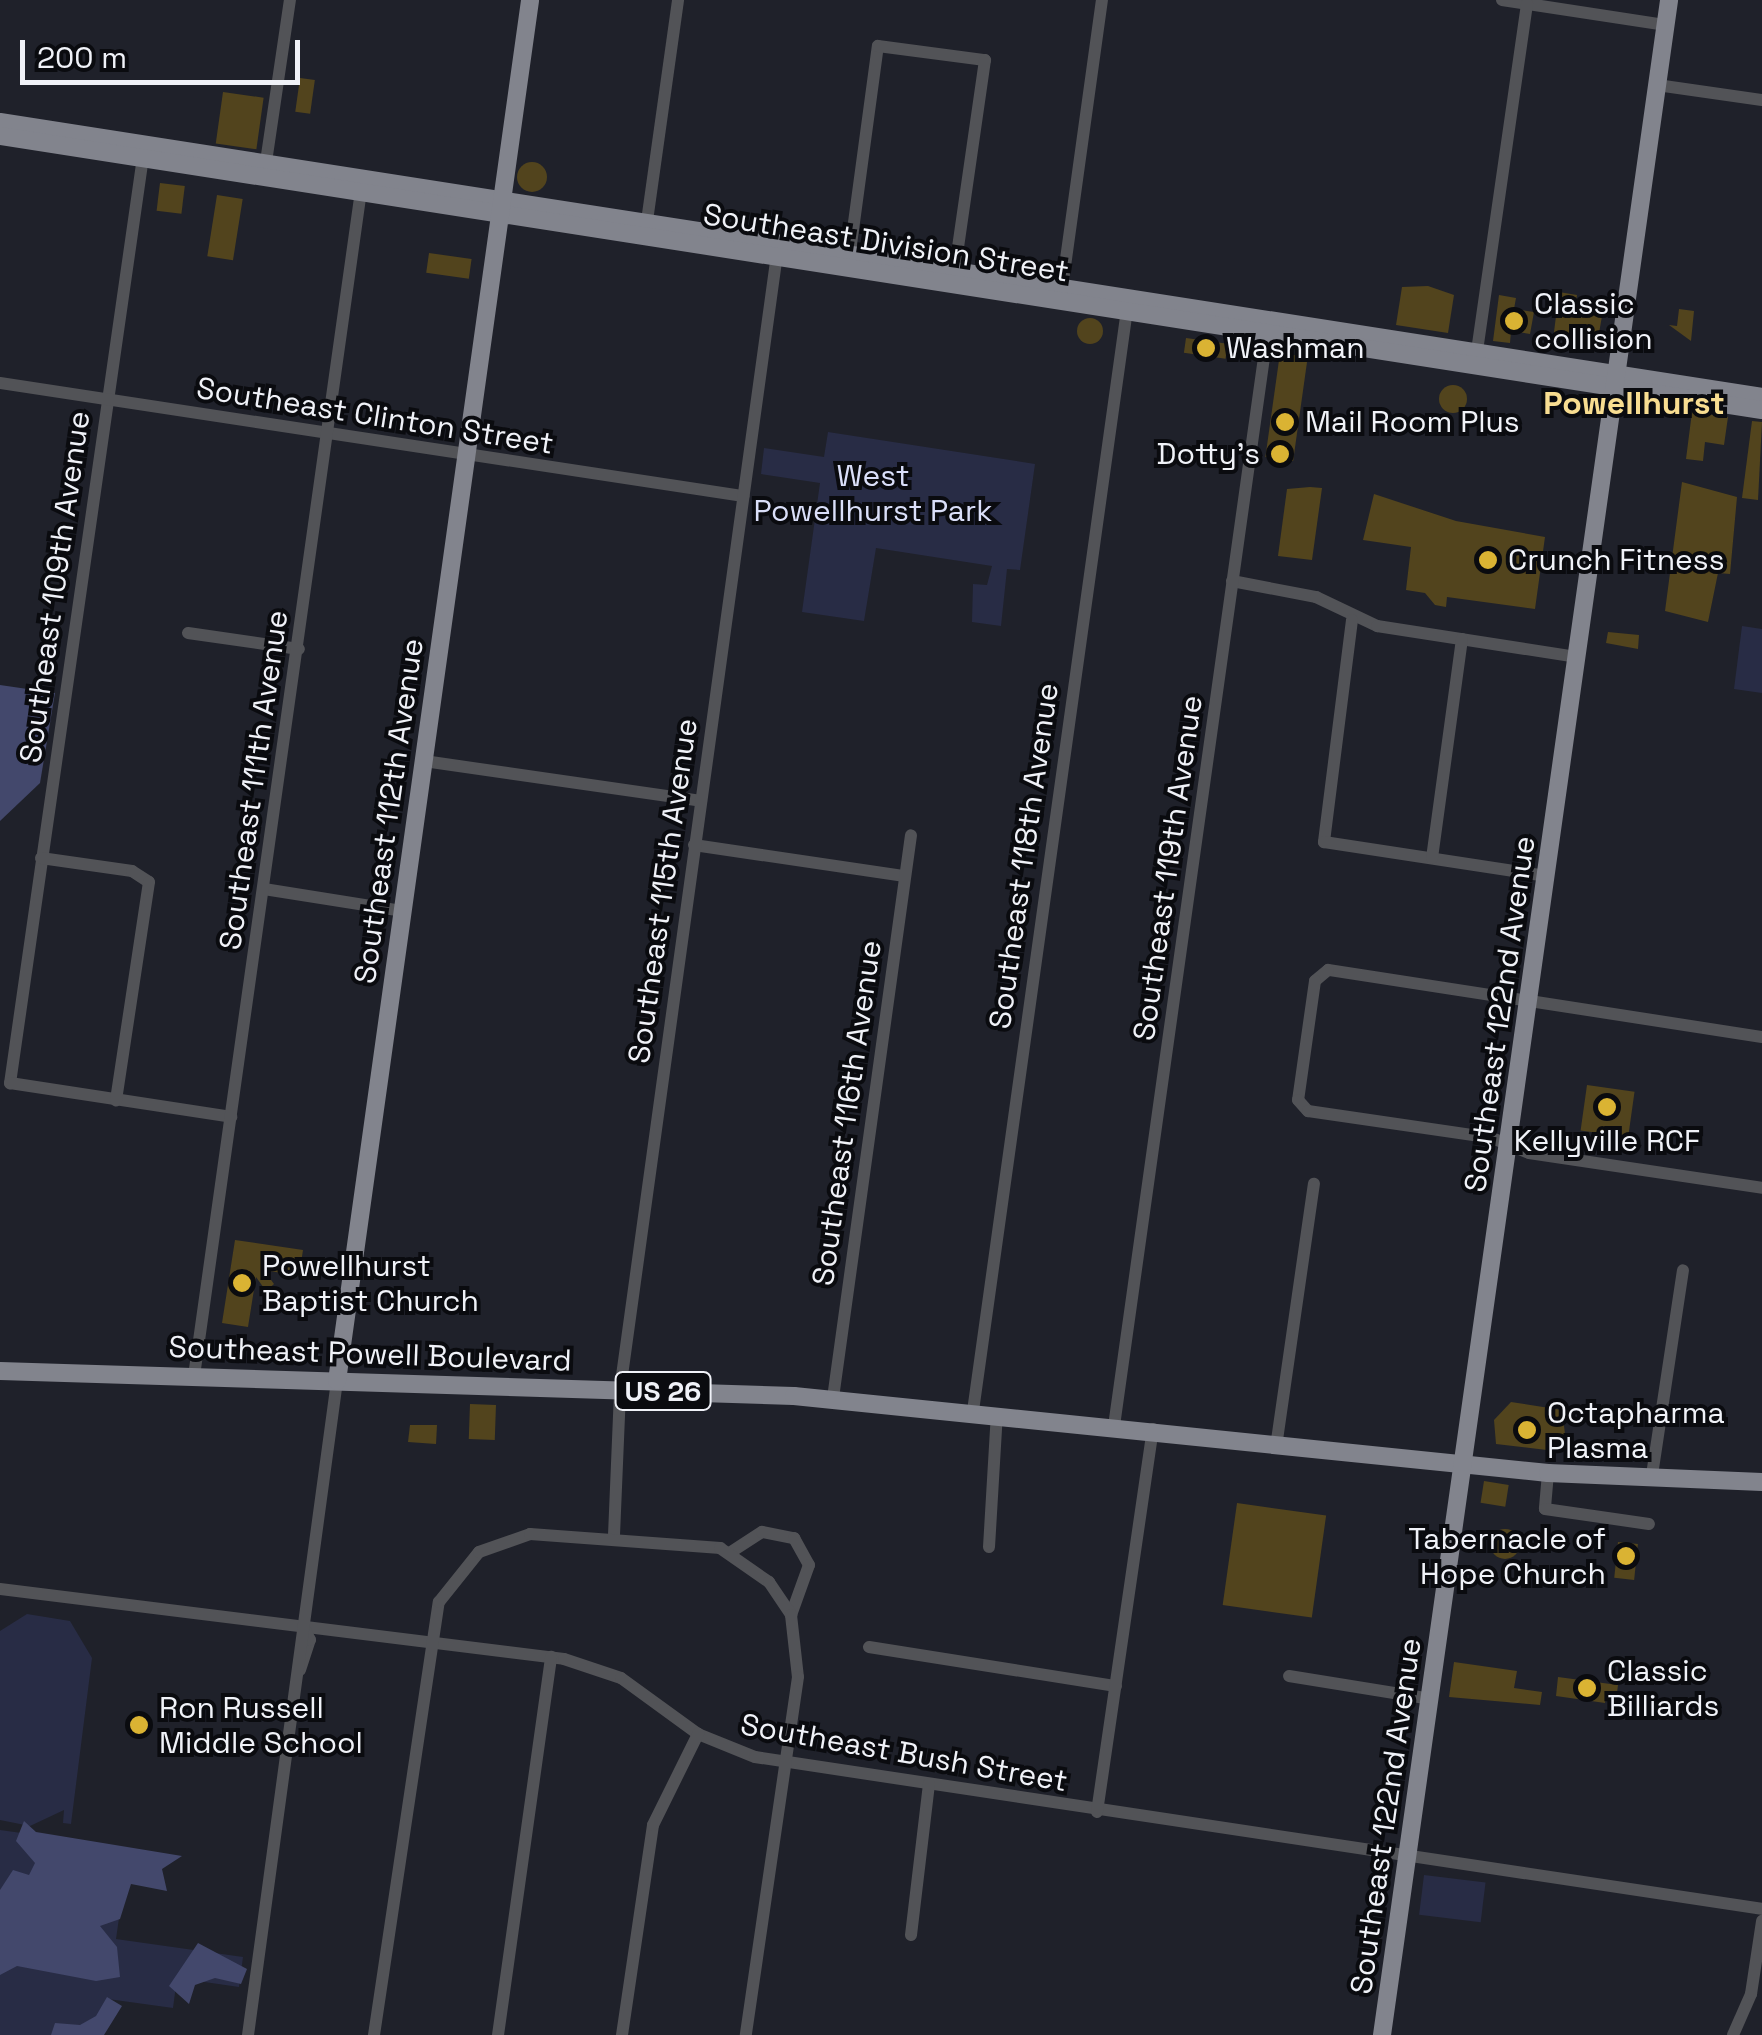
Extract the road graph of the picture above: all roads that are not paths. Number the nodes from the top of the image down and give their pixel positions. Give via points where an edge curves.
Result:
1 (290, 0) edge
2 (530, 0) edge
3 (678, 0) edge
4 (1102, 0) edge
5 (1502, 0) edge
6 (1670, 0) edge
7 (1528, 4) junction
8 (1666, 25) junction
9 (1658, 85) junction
10 (1762, 100) edge
11 (0, 122) edge
12 (0, 136) edge
13 (161, 147) junction
14 (143, 158) junction
15 (266, 162) junction
16 (205, 168) junction
17 (361, 190) junction
18 (502, 205) junction
19 (647, 221) junction
20 (850, 252) junction
21 (777, 254) junction
22 (955, 268) junction
23 (1061, 292) junction
24 (1127, 309) junction
25 (1234, 312) junction
26 (1183, 318) junction
27 (1268, 324) junction
28 (1476, 357) junction
29 (1616, 380) junction
30 (0, 383) edge
31 (1762, 397) edge
32 (108, 400) junction
33 (1762, 410) edge
34 (326, 433) junction
35 (467, 456) junction
36 (743, 496) junction
37 (1232, 581) junction
38 (1352, 620) junction
39 (188, 633) dead end
40 (1462, 639) junction
41 (299, 649) junction
42 (1578, 656) junction
43 (424, 761) junction
44 (700, 801) junction
45 (911, 835) dead end
46 (694, 844) junction
47 (41, 858) junction
48 (1432, 858) junction
49 (905, 876) junction
50 (1547, 876) junction
51 (264, 889) junction
52 (403, 910) junction
53 (1530, 1002) junction
54 (1762, 1037) edge
55 (116, 1101) junction
56 (231, 1117) junction
57 (1510, 1146) junction
58 (1314, 1184) dead end
59 (1762, 1188) edge
60 (1683, 1270) dead end
61 (0, 1371) edge
62 (194, 1376) junction
63 (337, 1380) junction
64 (620, 1390) junction
65 (833, 1398) junction
66 (973, 1411) junction
67 (997, 1414) junction
68 (1114, 1426) junction
69 (1153, 1430) junction
70 (1277, 1440) junction
71 (1466, 1459) junction
72 (1548, 1473) junction
73 (1652, 1474) junction
74 (1762, 1482) edge
75 (1649, 1524) dead end
76 (614, 1535) junction
77 (990, 1547) dead end
78 (731, 1552) junction
79 (0, 1588) edge
80 (791, 1614) junction
81 (305, 1630) junction
82 (429, 1647) junction
83 (869, 1647) dead end
84 (551, 1657) junction
85 (1289, 1676) dead end
86 (1116, 1686) junction
87 (1430, 1700) junction
88 (698, 1734) junction
89 (784, 1762) junction
90 (929, 1784) junction
91 (1097, 1812) junction
92 (1407, 1860) junction
93 (1762, 1909) edge
94 (1762, 1921) edge
95 (911, 1935) dead end
96 (248, 2035) edge
97 (374, 2035) edge
98 (498, 2035) edge
99 (622, 2035) edge
100 (746, 2035) edge
101 (1382, 2035) edge
102 (1733, 2035) edge

1 - 15 street
2 - 18 main road, Southeast 112th Avenue
3 - 19 street
4 - 23 street
5 - 7 street
6 - 8 main road, Southeast 122nd Avenue
7 - 8 street
7 - 28 street
8 - 9 main road, Southeast 122nd Avenue
9 - 10 street
9 - 29 main road, Southeast 122nd Avenue
11 - 13 main road, Southeast Division Street
12 - 14 main road, Southeast Division Street
13 - 14 main road
13 - 15 main road, Southeast Division Street
14 - 16 main road, Southeast Division Street
14 - 32 street, Southeast 109th Avenue
15 - 16 main road via 260,170
15 - 18 main road, Southeast Division Street
16 - 17 main road, Southeast Division Street
17 - 18 main road, Southeast Division Street
17 - 34 street, Southeast 111th Avenue
18 - 19 main road, Southeast Division Street
18 - 21 main road, Southeast Division Street
18 - 35 main road, Southeast 112th Avenue
19 - 20 main road, Southeast Division Street
20 - 22 main road, Southeast Division Street
20 - 22 street via 878,46 985,60
21 - 23 main road, Southeast Division Street
21 - 36 street, Southeast 115th Avenue
22 - 23 main road, Southeast Division Street
23 - 24 main road, Southeast Division Street
23 - 25 main road, Southeast Division Street
24 - 26 main road, Southeast Division Street
24 - 66 street, Southeast 118th Avenue
25 - 26 main road
25 - 27 main road, Southeast Division Street
26 - 27 main road, Southeast Division Street
27 - 28 main road, Southeast Division Street
27 - 37 street, Southeast 119th Avenue
28 - 29 main road, Southeast Division Street
29 - 31 main road, Southeast Division Street
29 - 33 main road, Southeast Division Street
29 - 42 main road, Southeast 122nd Avenue
30 - 32 street, Southeast Clinton Street
32 - 34 street, Southeast Clinton Street
32 - 47 street, Southeast 109th Avenue
34 - 35 street, Southeast Clinton Street
34 - 41 street, Southeast 111th Avenue
35 - 36 street, Southeast Clinton Street
35 - 43 main road, Southeast 112th Avenue
36 - 44 street, Southeast 115th Avenue
37 - 38 street via 1316,597
37 - 68 street, Southeast 119th Avenue
38 - 40 street
38 - 48 street via 1324,842
39 - 41 street
40 - 42 street
40 - 48 street
41 - 51 street, Southeast 111th Avenue
42 - 50 main road, Southeast 122nd Avenue
43 - 44 street
43 - 52 main road, Southeast 112th Avenue
44 - 46 street, Southeast 115th Avenue
45 - 49 street, Southeast 116th Avenue
46 - 49 street
46 - 64 street, Southeast 115th Avenue
47 - 55 street via 147,878
47 - 55 street, Southeast 109th Avenue via 10,1083
48 - 50 street
49 - 65 street, Southeast 116th Avenue
50 - 53 main road, Southeast 122nd Avenue
51 - 52 street
51 - 56 street, Southeast 111th Avenue
52 - 63 main road, Southeast 112th Avenue
53 - 54 street
53 - 57 main road, Southeast 122nd Avenue
53 - 57 street via 1319,972 1300,1106
55 - 56 street
56 - 62 street, Southeast 111th Avenue
57 - 59 street
57 - 71 main road, Southeast 122nd Avenue
58 - 70 street
60 - 73 street
61 - 62 main road, Southeast Powell Boulevard / US 26
62 - 63 main road, Southeast Powell Boulevard / US 26
63 - 64 main road, Southeast Powell Boulevard / US 26
63 - 81 street, Southeast 112th Avenue
64 - 65 main road, Southeast Powell Boulevard / US 26
64 - 76 street, Southeast 115th Avenue
65 - 66 main road, Southeast Powell Boulevard / US 26
66 - 67 main road, Southeast Powell Boulevard / US 26
67 - 68 main road, Southeast Powell Boulevard / US 26
67 - 77 street
68 - 69 main road, Southeast Powell Boulevard / US 26
69 - 70 main road, Southeast Powell Boulevard / US 26
69 - 86 street
70 - 71 main road, Southeast Powell Boulevard / US 26
71 - 72 main road, Southeast Powell Boulevard / US 26
71 - 73 main road, Southeast Powell Boulevard / US 26
71 - 87 main road, Southeast 122nd Avenue
72 - 73 main road, Southeast Powell Boulevard / US 26
72 - 75 street via 1545,1509
73 - 74 main road, Southeast Powell Boulevard / US 26
76 - 78 street via 689,1540
76 - 82 street via 520,1535 480,1552 447,1584
78 - 80 street via 769,1582
78 - 80 street via 762,1532 794,1538 809,1565
79 - 81 street, Southeast Bush Street
80 - 89 street via 799,1655
81 - 82 street, Southeast Bush Street
81 - 96 street, Southeast 112th Avenue via 310,1640 300,1670
82 - 84 street, Southeast Bush Street
82 - 97 street
83 - 86 street
84 - 88 street, Southeast Bush Street via 621,1678
84 - 98 street
85 - 87 street
86 - 91 street
87 - 92 main road, Southeast 122nd Avenue
88 - 89 street, Southeast Bush Street
88 - 99 street via 653,1824
89 - 90 street, Southeast Bush Street
89 - 100 street
90 - 91 street, Southeast Bush Street
90 - 95 street
91 - 92 street, Southeast Bush Street
92 - 93 street, Southeast Bush Street
92 - 101 main road, Southeast 122nd Avenue
94 - 102 street via 1753,1988

